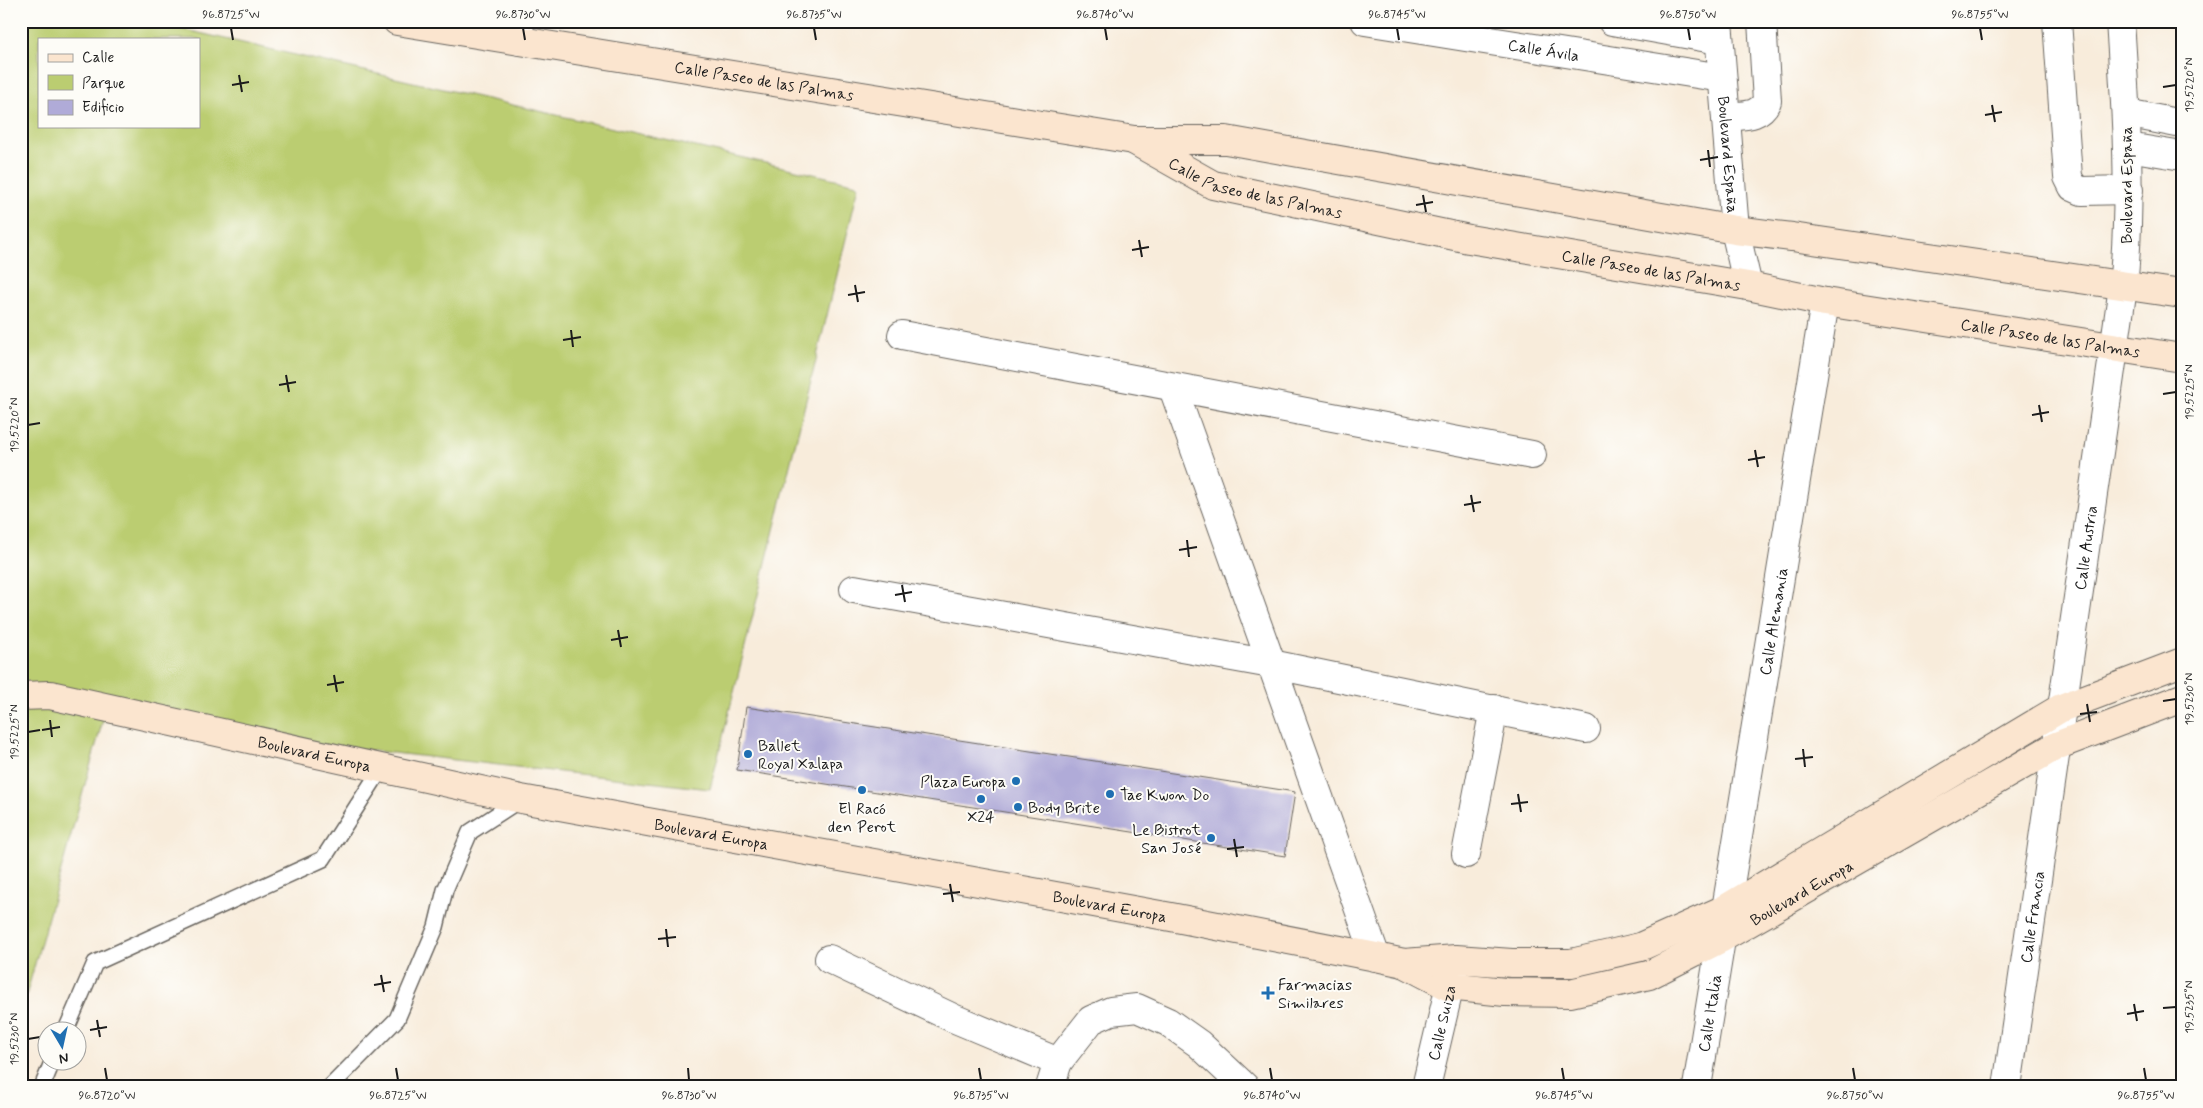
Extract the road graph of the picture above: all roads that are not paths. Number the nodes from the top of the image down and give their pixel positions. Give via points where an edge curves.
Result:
1 (397, 21) edge
2 (1365, 21) edge
3 (1612, 21) edge
4 (1762, 21) edge
5 (2057, 21) edge
6 (2120, 21) edge
7 (1448, 28) edge
8 (520, 31) edge
9 (1719, 31) edge
10 (1722, 78) junction
11 (2126, 113) junction
12 (1726, 116) junction
13 (2182, 124) edge
14 (1134, 140) junction
15 (2128, 147) junction
16 (2182, 156) edge
17 (2129, 190) junction
18 (1736, 230) junction
19 (1748, 286) junction
20 (2123, 287) junction
21 (2182, 294) edge
22 (1825, 302) junction
23 (902, 335) dead end
24 (2113, 348) junction
25 (2182, 358) edge
26 (1173, 388) junction
27 (1532, 455) dead end
28 (854, 590) dead end
29 (2182, 662) edge
30 (1271, 664) junction
31 (21, 696) edge
32 (2182, 698) edge
33 (2061, 708) junction
34 (1494, 709) junction
35 (1586, 729) dead end
36 (2056, 746) junction
37 (381, 769) junction
38 (521, 799) junction
39 (1466, 854) dead end
40 (1725, 910) junction
41 (1720, 938) junction
42 (1376, 957) junction
43 (829, 959) dead end
44 (1456, 959) junction
45 (1404, 963) junction
46 (1448, 986) junction
47 (70, 1020) edge
48 (49, 1070) edge
49 (1054, 1074) edge
50 (42, 1087) edge
51 (330, 1087) edge
52 (1245, 1087) edge
53 (1426, 1087) edge
54 (1696, 1087) edge
55 (2007, 1087) edge

1 - 8 main road, Calle Paseo de las Palmas
2 - 7 street, Calle Ávila
3 - 9 street
4 - 12 street via 1767,101 1757,114
5 - 17 street via 2068,177 2073,187 2082,191
6 - 11 street, Boulevard España
7 - 10 street, Calle Ávila
8 - 14 main road, Calle Paseo de las Palmas
9 - 10 street, Boulevard España
10 - 12 street, Boulevard España
11 - 13 street
11 - 15 street, Boulevard España
12 - 18 street, Boulevard España
14 - 18 main road, Calle Paseo de las Palmas via 1226,140
14 - 19 main road, Calle Paseo de las Palmas via 1213,185 1469,239
15 - 16 street
15 - 17 street, Boulevard España
17 - 20 street, Boulevard España
18 - 19 street, Boulevard España
18 - 20 main road, Calle Paseo de las Palmas
19 - 22 main road, Calle Paseo de las Palmas
20 - 21 main road, Calle Paseo de las Palmas
20 - 24 street, Boulevard España
22 - 24 main road, Calle Paseo de las Palmas
22 - 40 street, Calle Alemania
23 - 26 street
24 - 25 main road, Calle Paseo de las Palmas
24 - 33 street, Calle Austria
26 - 27 street
26 - 30 street
28 - 30 street
29 - 33 main road, Boulevard Europa
30 - 34 street
30 - 42 street
31 - 37 main road, Boulevard Europa via 50,695
32 - 36 main road, Boulevard Europa
33 - 36 street, Calle Austria
33 - 40 main road, Boulevard Europa
34 - 35 street
34 - 39 street
36 - 41 main road, Boulevard Europa
36 - 55 street, Calle Francia
37 - 38 main road, Boulevard Europa
37 - 47 lane via 323,859 94,963
38 - 42 main road, Boulevard Europa
38 - 51 lane via 470,832 445,890 436,927 396,1019
40 - 41 street, Calle Alemania
40 - 44 main road, Boulevard Europa via 1640,947 1571,963
41 - 46 main road, Boulevard Europa via 1649,975 1570,993 1505,992
41 - 54 street, Calle Italia
42 - 45 main road, Boulevard Europa
43 - 49 street via 953,1018
44 - 45 main road, Boulevard Europa
44 - 46 street, Calle Suiza
45 - 46 main road, Boulevard Europa
46 - 53 street, Calle Suiza
48 - 50 lane
49 - 52 street via 1091,1020 1111,1011 1137,1008 1168,1022 1192,1039

